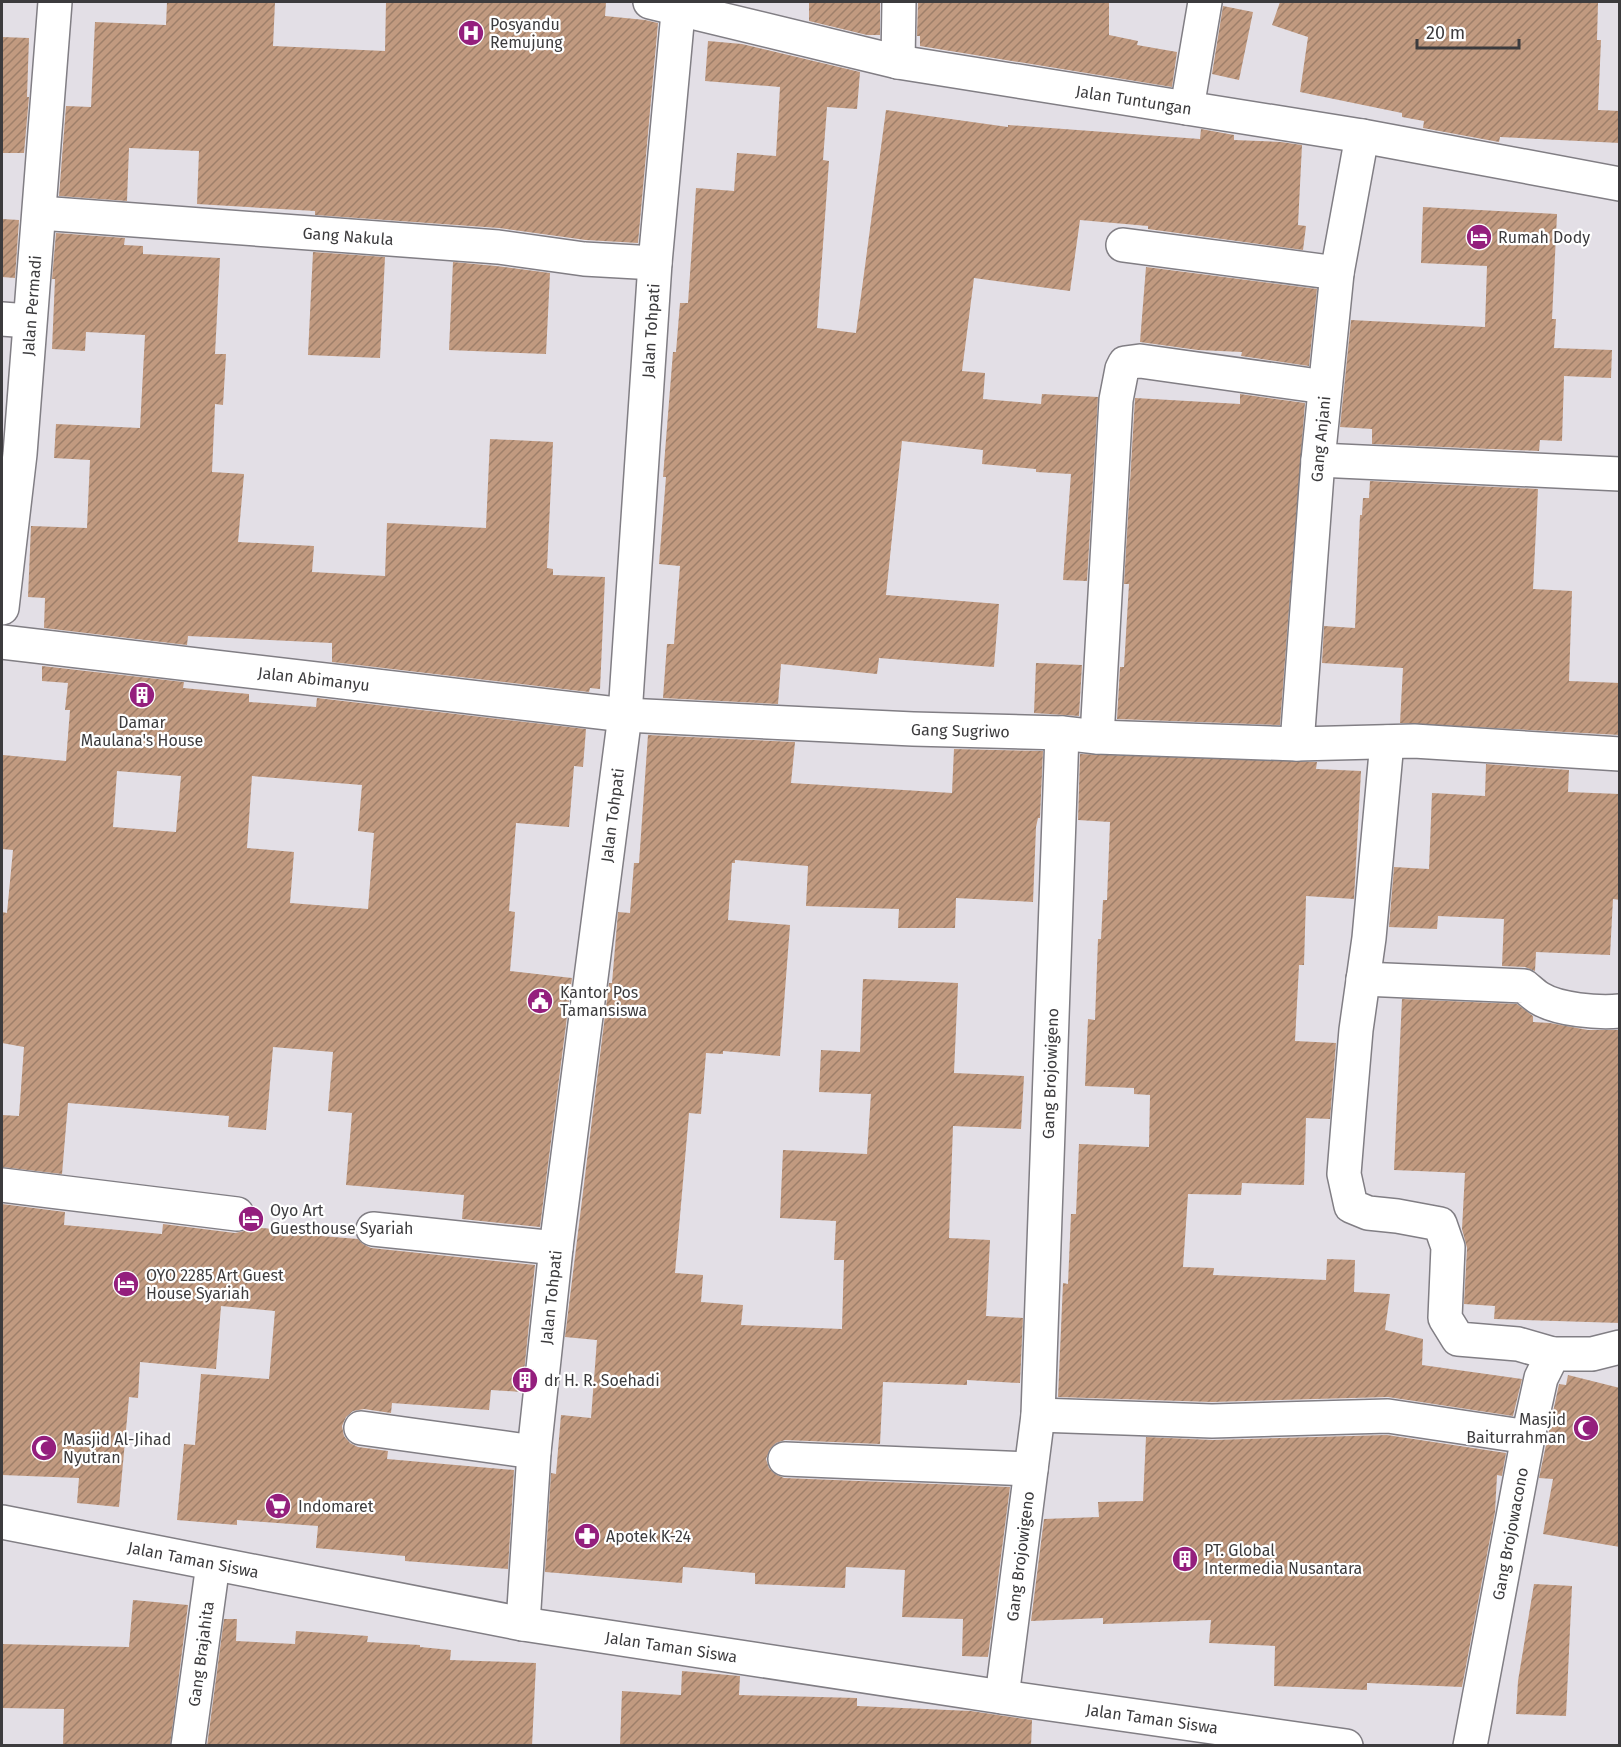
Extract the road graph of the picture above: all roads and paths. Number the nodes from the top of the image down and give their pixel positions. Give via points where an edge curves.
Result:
1 (55, 2) edge
2 (899, 2) edge
3 (1205, 2) edge
4 (669, 3) edge
5 (898, 62) junction
6 (1186, 108) junction
7 (1362, 136) junction
8 (1620, 184) edge
9 (40, 213) junction
10 (1123, 245) dead end
11 (656, 263) junction
12 (1336, 273) junction
13 (15, 320) edge
14 (1325, 387) junction
15 (11, 453) edge
16 (1318, 460) junction
17 (1620, 474) edge
18 (2, 608) edge
19 (2, 642) edge
20 (625, 715) junction
21 (1062, 733) junction
22 (1097, 737) junction
23 (1387, 742) junction
24 (1297, 744) junction
25 (1620, 754) edge
26 (1363, 979) junction
27 (1620, 1011) edge
28 (2, 1185) edge
29 (237, 1214) dead end
30 (373, 1230) dead end
31 (556, 1248) junction
32 (1620, 1347) edge
33 (1553, 1354) junction
34 (1038, 1415) junction
35 (361, 1428) dead end
36 (1528, 1437) junction
37 (534, 1452) junction
38 (785, 1458) dead end
39 (1031, 1469) junction
40 (2, 1522) edge
41 (213, 1564) junction
42 (523, 1624) junction
43 (1002, 1697) junction
44 (188, 1746) edge
45 (1346, 1746) edge
46 (1470, 1746) edge

1 - 9 street, Jalan Permadi
2 - 5 street
3 - 6 street
4 - 5 street, Jalan Tuntungan
4 - 11 street, Jalan Tohpati
5 - 6 street, Jalan Tuntungan
6 - 7 street, Jalan Tuntungan
7 - 8 street, Jalan Tuntungan
7 - 12 street, Gang Anjani
9 - 11 street, Gang Nakula via 498,247 584,259
9 - 13 street, Jalan Permadi
10 - 12 street
11 - 20 street, Jalan Tohpati
12 - 14 street, Gang Anjani
13 - 15 street, Jalan Permadi
14 - 16 street, Gang Anjani
14 - 22 street via 1140,361 1125,363 1116,400
15 - 18 street, Jalan Permadi
16 - 17 street
16 - 24 street, Gang Anjani
19 - 20 street, Jalan Abimanyu
20 - 21 street, Gang Sugriwo
20 - 31 street, Jalan Tohpati
21 - 22 street, Gang Sugriwo
21 - 34 street, Gang Brojowigeno
22 - 24 street, Gang Sugriwo
23 - 24 street, Gang Sugriwo
23 - 25 street, Gang Sugriwo
23 - 26 street
26 - 27 street via 1524,986 1539,999 1557,1005
26 - 33 street via 1344,1174 1351,1206 1368,1213 1440,1224 1448,1247 1445,1318 1458,1339 1518,1344
28 - 29 street
30 - 31 street
31 - 37 street, Jalan Tohpati
32 - 33 street via 1592,1354
33 - 36 street, Gang Brojowacono via 1541,1378
34 - 36 street via 1212,1421 1388,1416
34 - 39 street, Gang Brojowigeno
35 - 37 street
36 - 46 street, Gang Brojowacono
37 - 42 street, Jalan Tohpati
38 - 39 street
39 - 43 street, Gang Brojowigeno
40 - 41 street, Jalan Taman Siswa
41 - 42 street, Jalan Taman Siswa
41 - 44 street, Gang Brajahita
42 - 43 street, Jalan Taman Siswa
43 - 45 street, Jalan Taman Siswa

